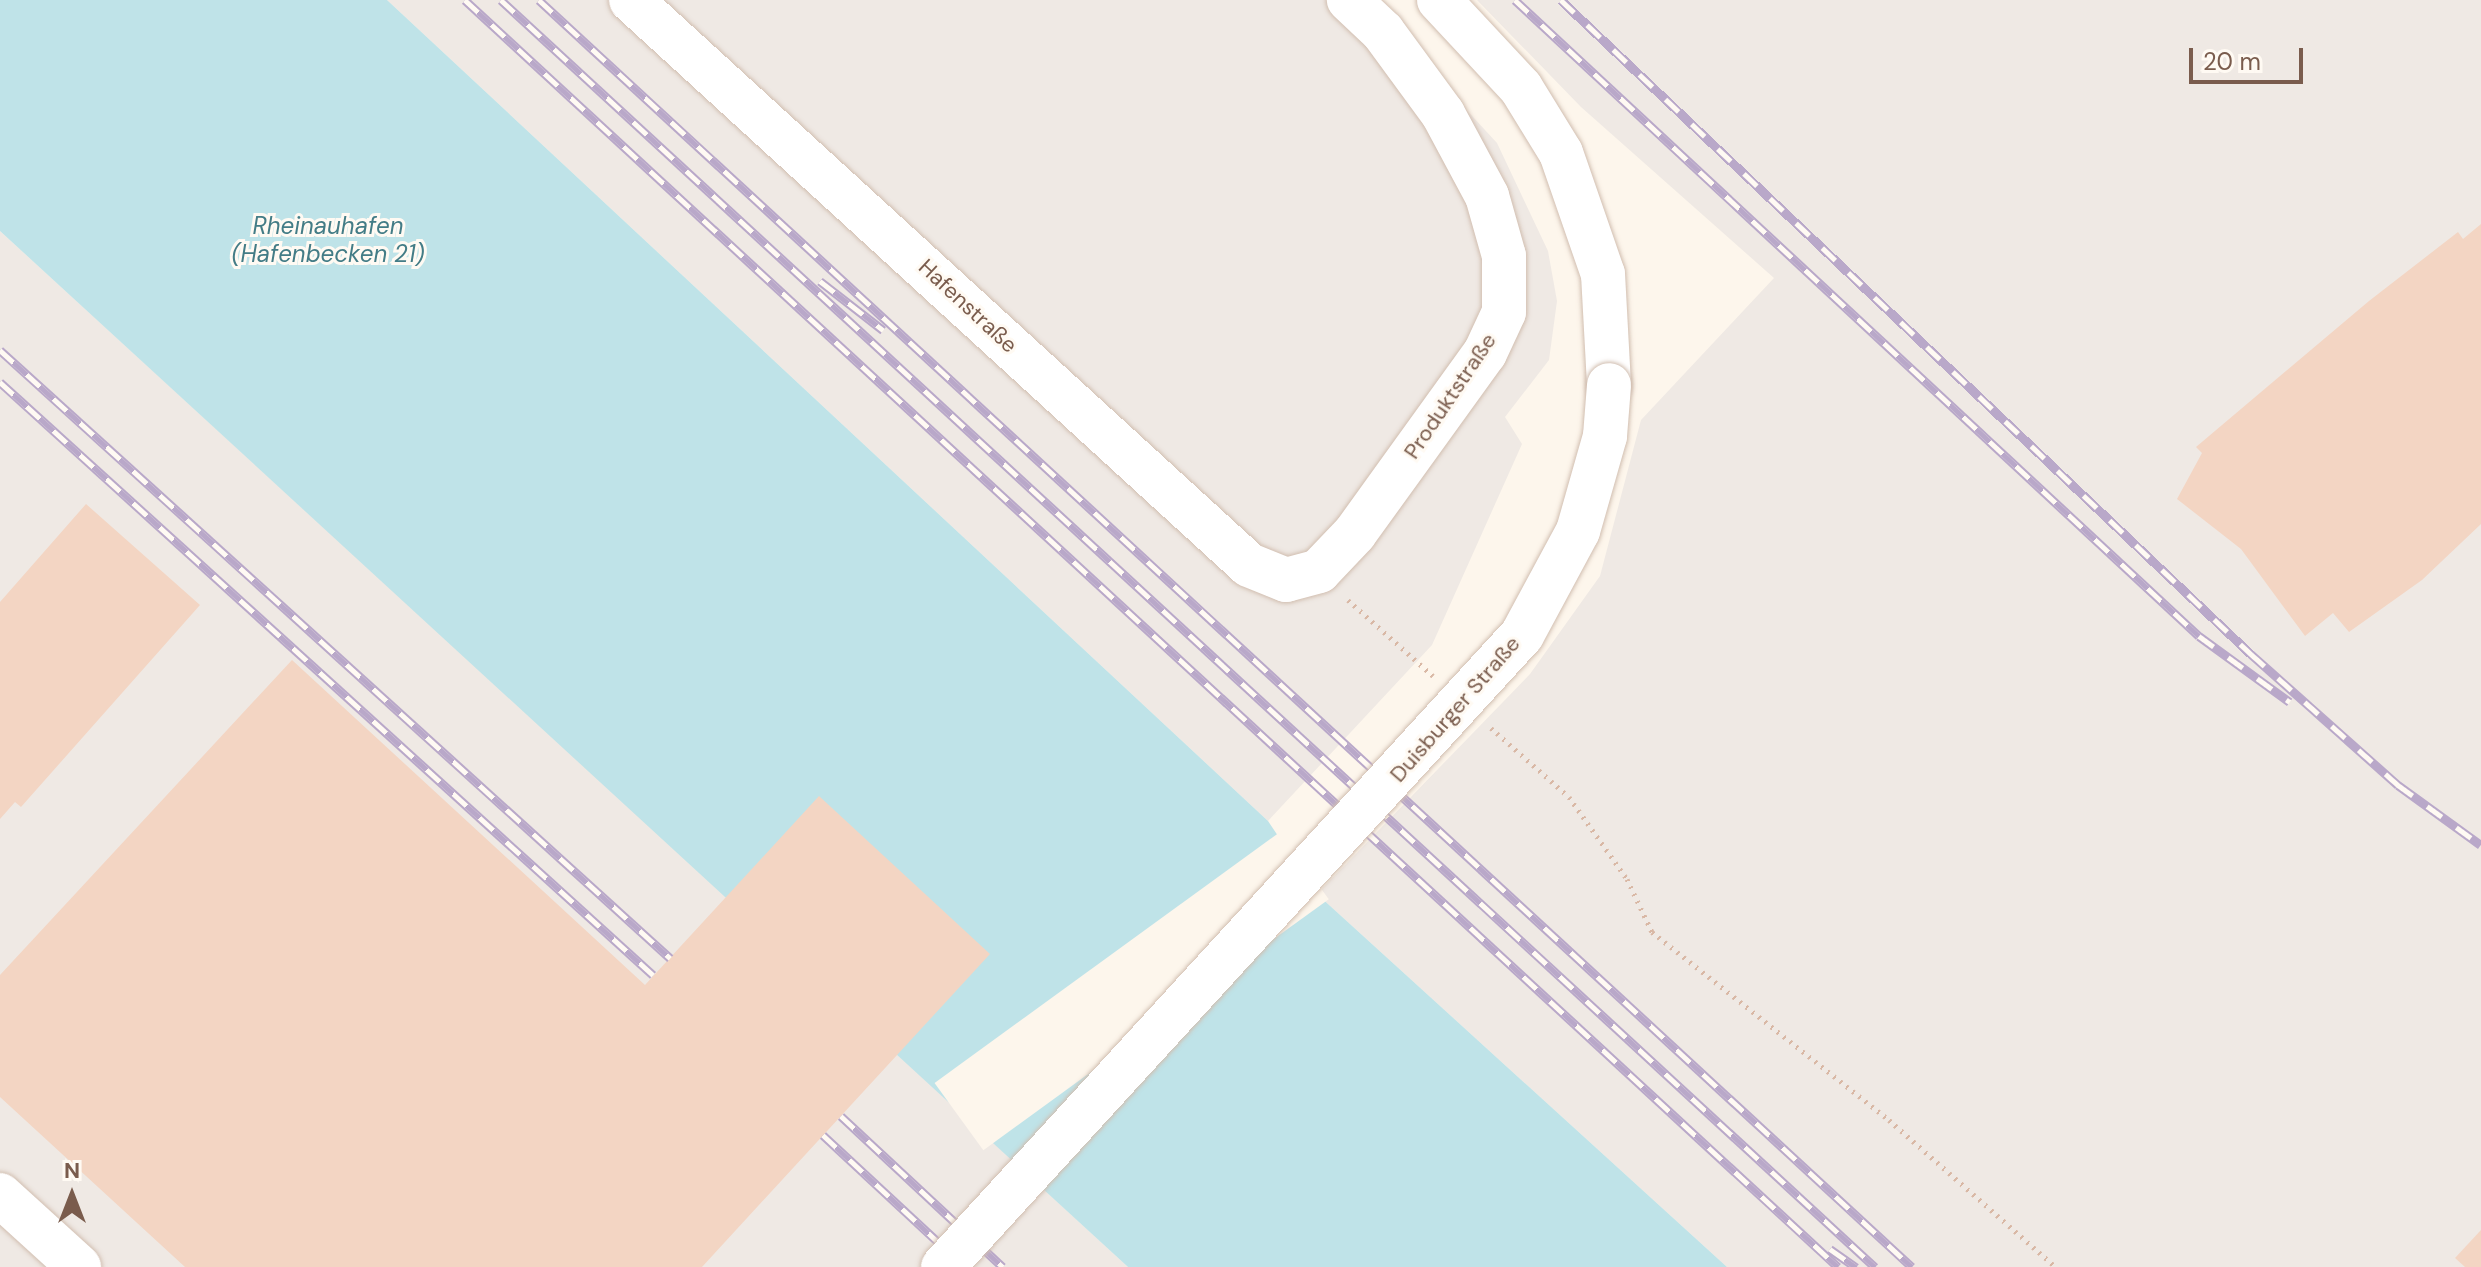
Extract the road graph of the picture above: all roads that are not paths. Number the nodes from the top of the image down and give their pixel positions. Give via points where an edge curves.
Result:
1 (631, 0) edge
2 (1349, 0) edge
3 (1439, 0) edge
4 (1319, 571) joint
5 (0, 1195) edge
6 (79, 1267) edge
7 (943, 1267) edge

1 - 4 street, Hafenstraße via 1249,565 1286,580
2 - 4 street, Produktstraße via 1383,32 1443,114 1487,196 1504,256 1504,312 1485,353 1355,533
3 - 7 street, Duisburger Straße, bridge via 1521,88 1561,153 1603,274 1609,385 1605,436 1578,531 1522,635
5 - 6 street

